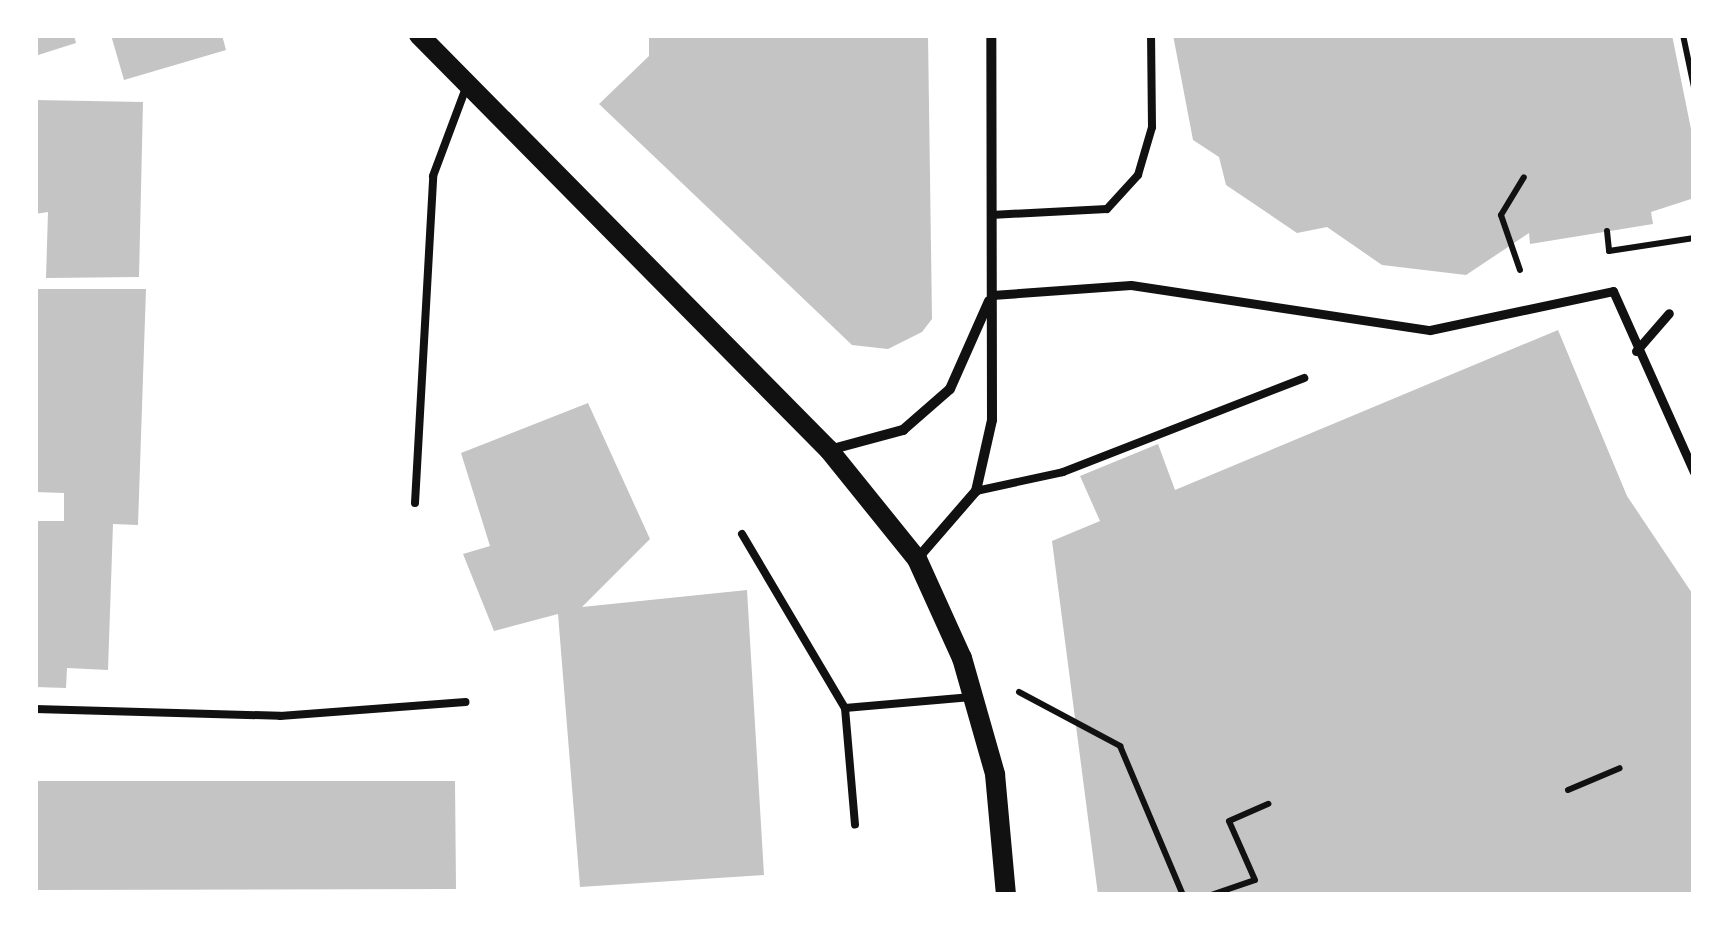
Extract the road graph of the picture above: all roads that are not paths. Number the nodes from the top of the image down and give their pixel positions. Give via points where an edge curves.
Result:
1 (419, 35) edge
2 (991, 35) edge
3 (1151, 35) edge
4 (468, 84) junction
5 (991, 215) junction
6 (992, 296) junction
7 (1669, 312) dead end
8 (1636, 351) junction
9 (1304, 378) dead end
10 (829, 450) junction
11 (1694, 472) edge
12 (976, 491) junction
13 (415, 504) dead end
14 (742, 534) dead end
15 (917, 559) junction
16 (972, 697) junction
17 (464, 702) dead end
18 (845, 708) junction
19 (35, 709) edge
20 (855, 825) dead end
21 (1006, 895) edge

1 - 4 main road
2 - 5 street
3 - 5 lane via 1152,127 1138,175 1107,209
4 - 10 main road
4 - 13 lane via 433,176
5 - 6 street
6 - 8 street via 1132,285 1430,330 1613,292
6 - 10 street via 950,389 903,430
6 - 12 street via 992,420
7 - 8 street
8 - 11 street
9 - 12 lane via 1063,472
10 - 15 main road
12 - 15 street
14 - 18 lane
15 - 16 main road
16 - 18 lane
16 - 21 main road via 995,774
17 - 19 lane via 280,716
18 - 20 lane

